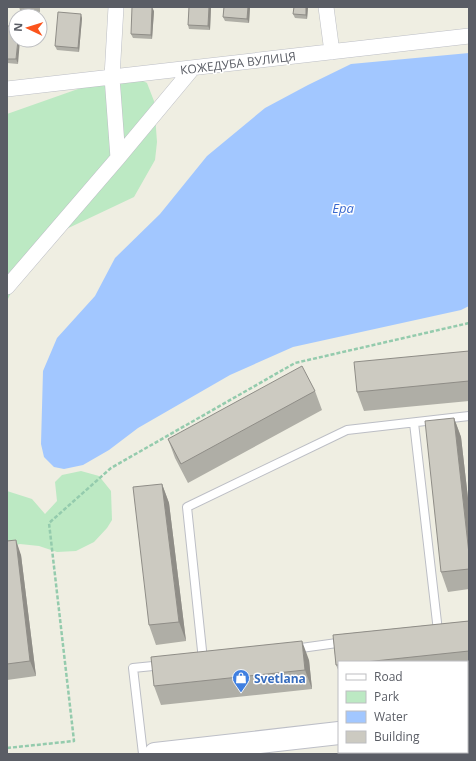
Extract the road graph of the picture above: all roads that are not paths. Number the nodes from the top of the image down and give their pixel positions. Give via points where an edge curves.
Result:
1 (116, 7) edge
2 (326, 7) edge
3 (469, 36) edge
4 (332, 52) junction
5 (193, 68) junction
6 (112, 77) junction
7 (7, 89) edge
8 (118, 158) junction
9 (7, 287) edge
10 (469, 416) edge
11 (414, 423) junction
12 (438, 631) edge
13 (352, 642) edge
14 (289, 650) edge
15 (203, 660) edge
16 (172, 664) edge
17 (338, 733) edge
18 (248, 749) edge
19 (143, 754) edge
20 (155, 754) edge

1 - 6 street
2 - 4 street
3 - 4 street, КОЖЕДУБА ВУЛИЦЯ
4 - 5 street, КОЖЕДУБА ВУЛИЦЯ
5 - 6 street, КОЖЕДУБА ВУЛИЦЯ
5 - 8 street
6 - 7 street, КОЖЕДУБА ВУЛИЦЯ
6 - 8 street
8 - 9 street
10 - 11 lane
11 - 12 lane
11 - 15 lane via 347,430 186,507
13 - 14 lane
16 - 19 lane via 133,668
17 - 18 main road
18 - 20 main road

